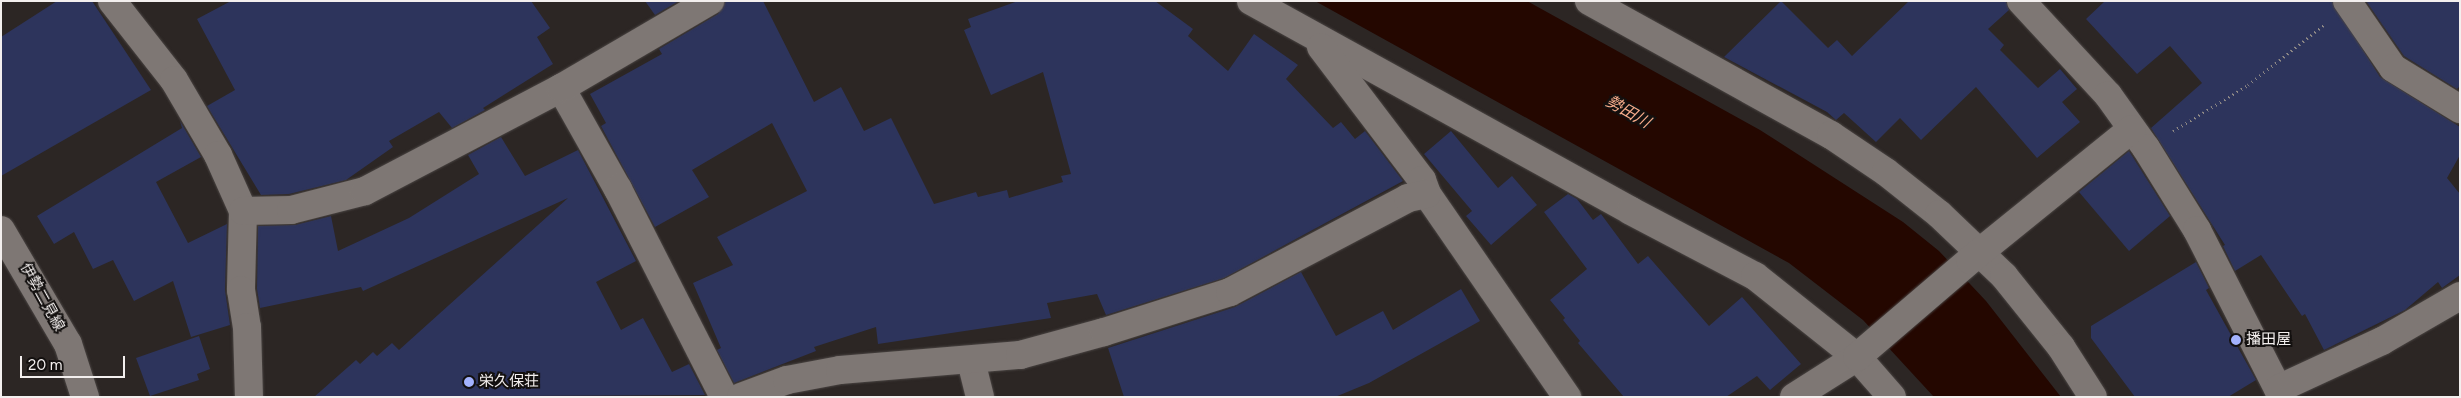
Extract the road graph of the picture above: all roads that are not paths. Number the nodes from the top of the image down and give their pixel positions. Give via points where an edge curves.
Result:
1 (112, 1) edge
2 (710, 1) edge
3 (1251, 1) edge
4 (1589, 1) edge
5 (2350, 3) edge
6 (2031, 5) edge
7 (1314, 37) junction
8 (561, 88) junction
9 (2460, 109) edge
10 (2139, 139) junction
11 (1427, 194) junction
12 (244, 212) junction
13 (1, 230) edge
14 (1975, 255) junction
15 (2460, 296) edge
16 (1862, 353) junction
17 (971, 362) junction
18 (2280, 393) edge
19 (85, 397) edge
20 (249, 397) edge
21 (724, 397) edge
22 (741, 397) edge
23 (980, 397) edge
24 (1567, 397) edge
25 (1794, 397) edge
26 (1892, 397) edge
27 (2093, 397) edge

1 - 12 street via 174,80 218,155
2 - 8 street
3 - 7 street
4 - 14 street via 1831,135 1886,172
5 - 9 street via 2394,68
6 - 10 street via 2108,95
7 - 11 street via 1422,180
7 - 16 street via 1755,276
8 - 12 street via 364,191 291,210
8 - 21 street via 618,189
10 - 14 street
10 - 18 street via 2197,230
11 - 17 street via 1408,198 1230,292 1029,353
11 - 24 street
12 - 20 street via 241,290 247,327
13 - 19 street, 伊勢二見線 via 68,344
14 - 16 street
14 - 27 street via 2034,311
15 - 18 street via 2382,341
16 - 25 street
16 - 26 street
17 - 22 street via 840,370 787,380
17 - 23 street

